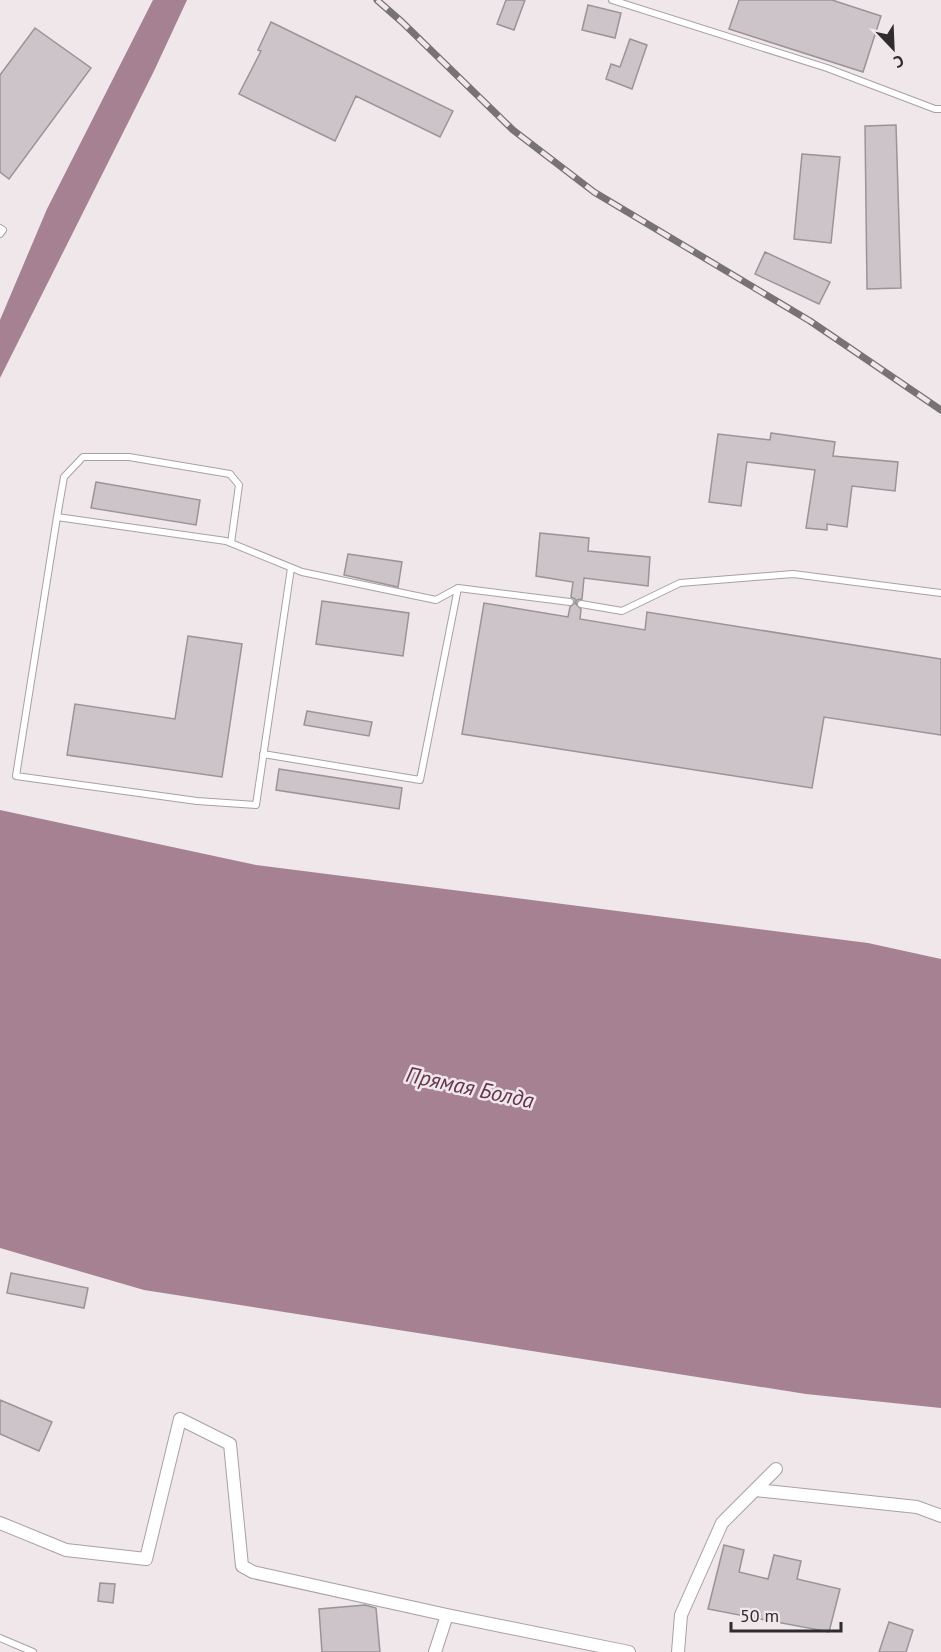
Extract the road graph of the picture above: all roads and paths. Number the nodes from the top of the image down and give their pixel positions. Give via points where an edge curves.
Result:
1 (612, 0) edge
2 (941, 110) edge
3 (0, 228) edge
4 (0, 234) edge
5 (57, 517) junction
6 (231, 543) junction
7 (291, 568) junction
8 (458, 588) junction
9 (941, 593) edge
10 (570, 602) dead end
11 (581, 604) dead end
12 (263, 754) junction
13 (776, 1469) dead end
14 (756, 1490) junction
15 (941, 1516) edge
16 (0, 1522) edge
17 (447, 1615) junction
18 (0, 1638) edge
19 (33, 1652) edge
20 (435, 1652) edge
21 (628, 1652) edge
22 (678, 1652) edge

1 - 2 lane via 827,68
3 - 4 lane
5 - 6 lane
5 - 6 lane via 64,477 83,457 129,457 230,474 238,485
5 - 12 lane via 16,776 197,801 256,805
6 - 7 lane
7 - 8 lane via 436,600
7 - 12 lane
8 - 10 lane
8 - 12 lane via 420,780
9 - 11 lane via 793,574 680,583 622,611
13 - 14 street
14 - 15 street via 917,1507
14 - 22 street via 722,1523 681,1615
16 - 17 street via 66,1550 146,1559 180,1419 230,1444 242,1566 253,1572
17 - 20 street
17 - 21 street
18 - 19 lane

